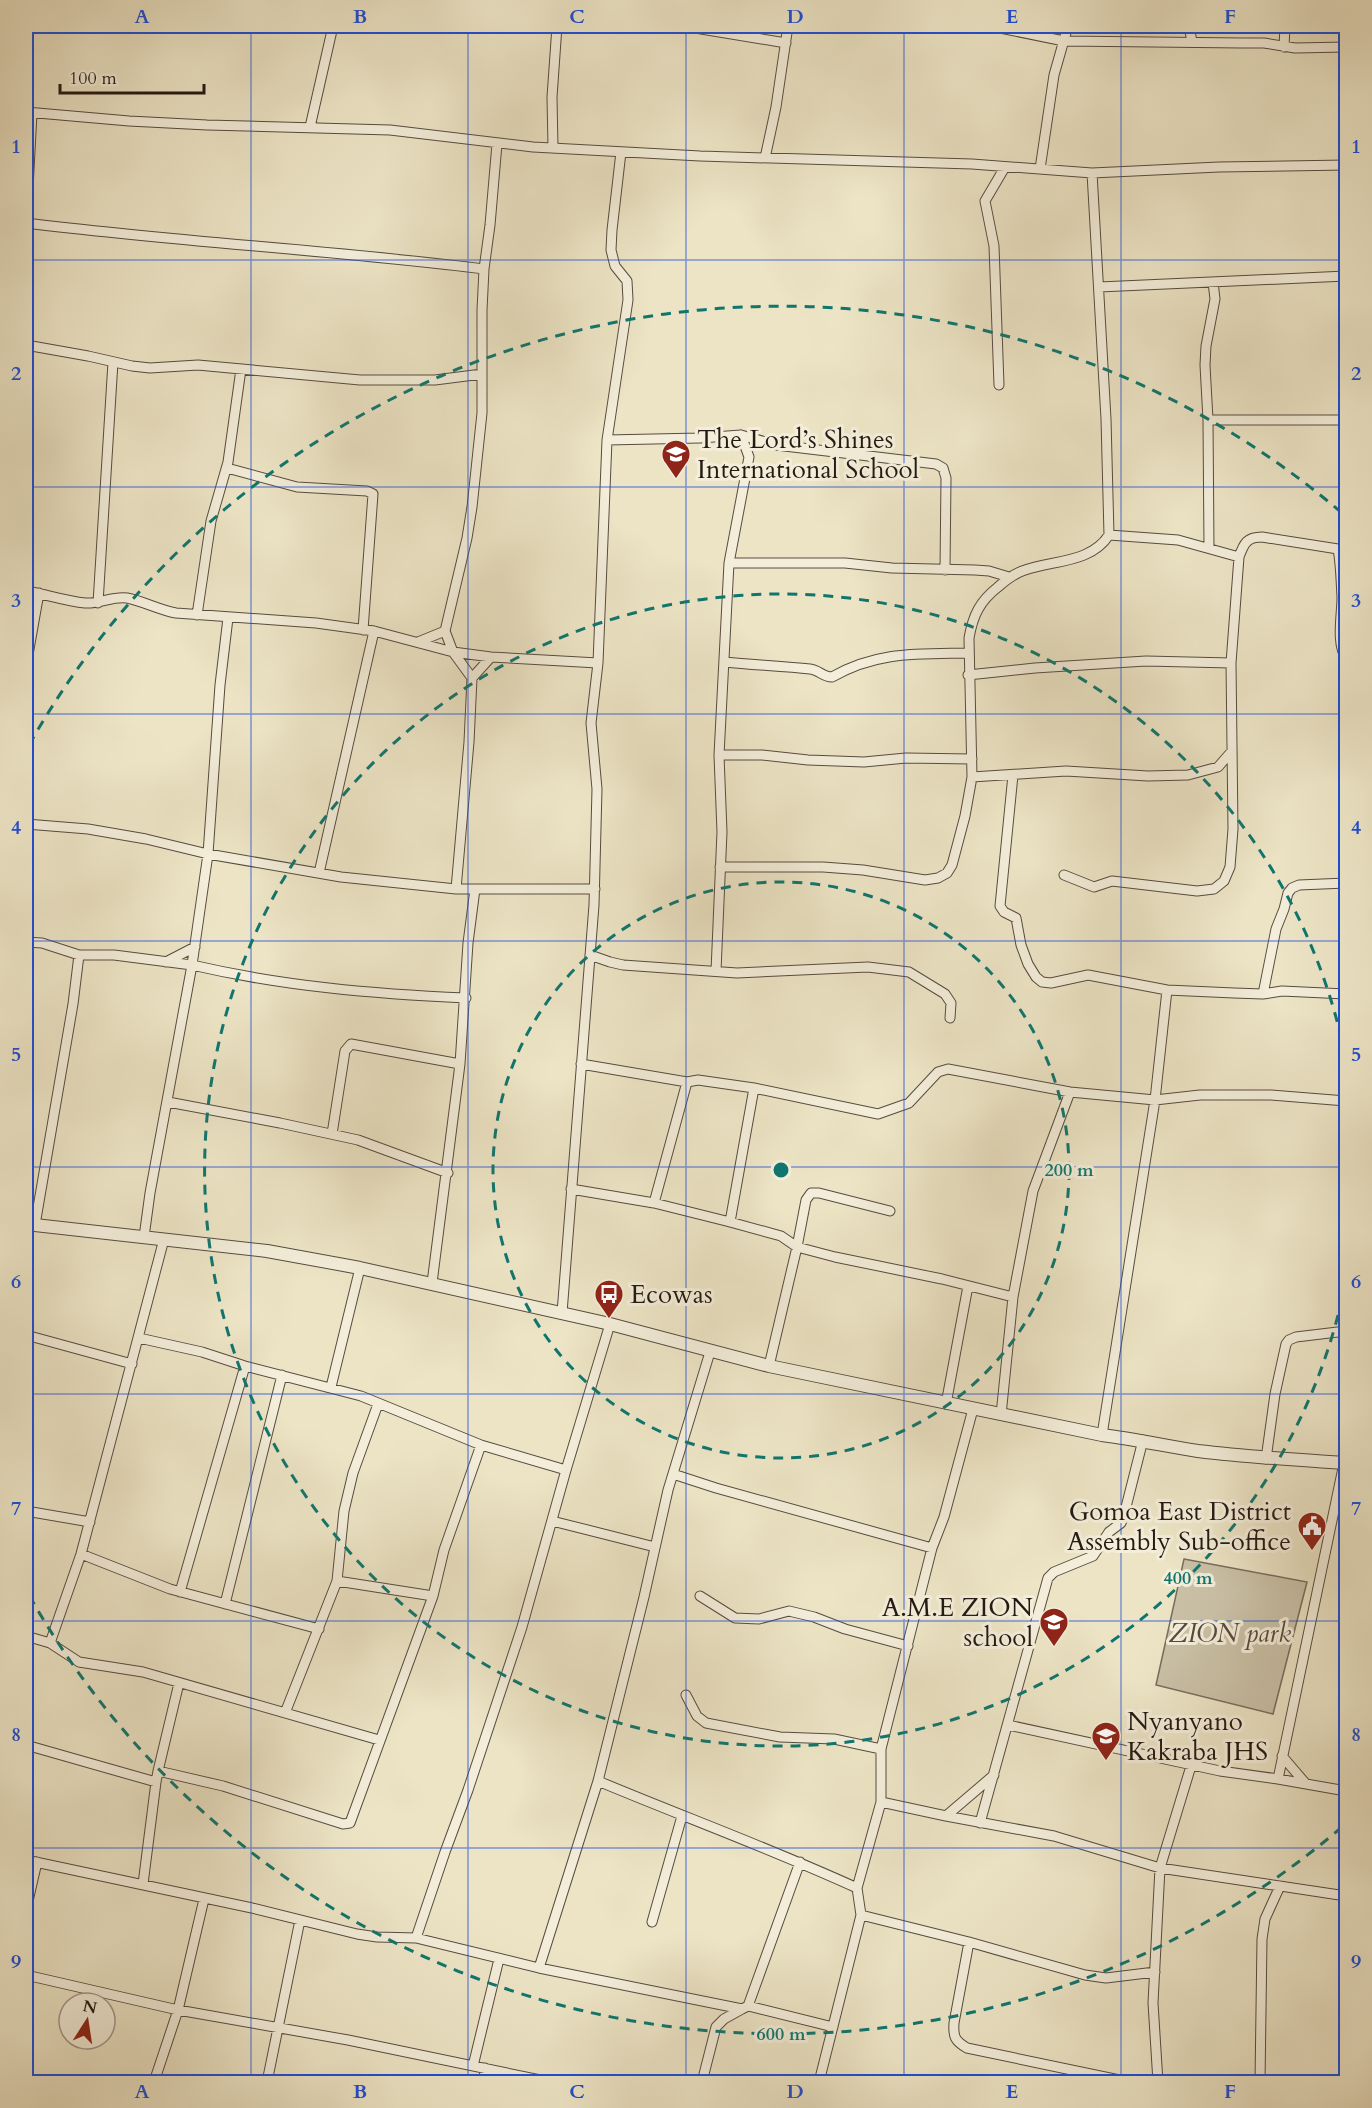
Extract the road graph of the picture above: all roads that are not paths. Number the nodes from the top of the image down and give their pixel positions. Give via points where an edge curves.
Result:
1 (333, 26) edge
2 (557, 26) edge
3 (683, 26) edge
4 (788, 26) edge
5 (990, 26) edge
6 (1068, 26) edge
7 (1189, 26) edge
8 (1285, 26) edge
9 (1064, 41) junction
10 (1192, 42) junction
11 (786, 43) junction
12 (1284, 47) junction
13 (1347, 47) edge
14 (29, 113) edge
15 (310, 127) junction
16 (497, 144) junction
17 (552, 148) junction
18 (621, 152) junction
19 (765, 158) junction
20 (1347, 165) edge
21 (1005, 167) junction
22 (1040, 169) junction
23 (1092, 173) junction
24 (26, 224) edge
25 (484, 269) junction
26 (1347, 276) edge
27 (1213, 282) junction
28 (1099, 287) junction
29 (26, 345) edge
30 (113, 362) junction
31 (241, 369) junction
32 (482, 374) junction
33 (999, 385) dead end
34 (1208, 420) junction
35 (1347, 420) edge
36 (741, 435) junction
37 (607, 440) junction
38 (227, 468) junction
39 (1109, 535) junction
40 (1342, 547) edge
41 (1209, 548) junction
42 (1239, 557) junction
43 (729, 563) junction
44 (945, 570) junction
45 (1009, 577) junction
46 (26, 591) edge
47 (39, 593) junction
48 (98, 603) junction
49 (197, 615) junction
50 (228, 618) junction
51 (363, 630) junction
52 (374, 631) junction
53 (445, 631) junction
54 (418, 642) junction
55 (453, 652) junction
56 (969, 653) junction
57 (491, 657) junction
58 (1347, 658) edge
59 (725, 662) junction
60 (598, 663) junction
61 (1231, 663) junction
62 (26, 666) edge
63 (968, 675) junction
64 (472, 678) junction
65 (1232, 752) junction
66 (719, 755) junction
67 (972, 759) junction
68 (1218, 767) junction
69 (1013, 775) junction
70 (1231, 776) junction
71 (972, 777) junction
72 (26, 824) edge
73 (208, 854) junction
74 (720, 867) junction
75 (319, 873) junction
76 (1064, 875) dead end
77 (1347, 883) edge
78 (456, 889) junction
79 (475, 889) junction
80 (595, 889) junction
81 (26, 942) edge
82 (195, 947) junction
83 (79, 955) junction
84 (590, 955) junction
85 (166, 962) junction
86 (192, 965) junction
87 (716, 971) junction
88 (1167, 990) junction
89 (1347, 993) edge
90 (1263, 994) junction
91 (466, 998) junction
92 (950, 1018) dead end
93 (460, 1064) junction
94 (581, 1064) junction
95 (687, 1082) junction
96 (754, 1088) junction
97 (1070, 1092) junction
98 (1155, 1100) junction
99 (1347, 1101) edge
100 (168, 1102) junction
101 (332, 1134) junction
102 (448, 1173) junction
103 (571, 1189) junction
104 (654, 1203) junction
105 (890, 1211) dead end
106 (730, 1222) junction
107 (30, 1224) edge
108 (144, 1237) junction
109 (164, 1239) junction
110 (797, 1247) junction
111 (360, 1268) junction
112 (432, 1283) junction
113 (968, 1286) junction
114 (1013, 1297) junction
115 (562, 1313) junction
116 (610, 1324) junction
117 (1347, 1331) edge
118 (26, 1335) edge
119 (139, 1338) junction
120 (710, 1352) junction
121 (132, 1364) junction
122 (244, 1366) junction
123 (770, 1366) junction
124 (282, 1375) junction
125 (332, 1387) junction
126 (378, 1404) junction
127 (946, 1404) junction
128 (973, 1409) junction
129 (1001, 1415) junction
130 (1102, 1435) junction
131 (1143, 1440) junction
132 (481, 1445) junction
133 (1266, 1459) junction
134 (1345, 1463) edge
135 (566, 1470) junction
136 (673, 1474) junction
137 (26, 1511) edge
138 (552, 1521) junction
139 (90, 1522) junction
140 (656, 1547) junction
141 (932, 1548) junction
142 (81, 1554) junction
143 (337, 1581) junction
144 (180, 1592) junction
145 (433, 1596) junction
146 (700, 1596) dead end
147 (225, 1604) junction
148 (319, 1629) junction
149 (26, 1636) edge
150 (50, 1643) junction
151 (908, 1646) junction
152 (179, 1683) junction
153 (686, 1695) dead end
154 (285, 1713) junction
155 (1008, 1725) junction
156 (379, 1740) junction
157 (26, 1745) edge
158 (881, 1749) junction
159 (1282, 1756) junction
160 (1191, 1766) junction
161 (158, 1771) junction
162 (994, 1775) junction
163 (1278, 1779) junction
164 (598, 1781) junction
165 (156, 1782) junction
166 (1306, 1784) junction
167 (1347, 1791) edge
168 (881, 1802) junction
169 (682, 1816) junction
170 (946, 1816) junction
171 (980, 1823) junction
172 (26, 1860) edge
173 (37, 1862) junction
174 (800, 1862) junction
175 (1160, 1868) junction
176 (142, 1884) junction
177 (1280, 1886) junction
178 (857, 1888) junction
179 (1347, 1896) edge
180 (204, 1899) junction
181 (26, 1910) edge
182 (861, 1915) junction
183 (300, 1920) junction
184 (652, 1922) dead end
185 (416, 1938) junction
186 (969, 1942) junction
187 (499, 1959) junction
188 (539, 1968) junction
189 (1155, 1972) junction
190 (26, 1975) edge
191 (745, 2008) junction
192 (178, 2010) junction
193 (833, 2027) junction
194 (278, 2029) junction
195 (473, 2066) junction
196 (485, 2068) junction
197 (154, 2082) edge
198 (267, 2082) edge
199 (484, 2082) edge
200 (550, 2082) edge
201 (702, 2082) edge
202 (819, 2082) edge
203 (1129, 2082) edge
204 (1158, 2082) edge
205 (1260, 2082) edge

1 - 15 street
2 - 17 street
3 - 11 street
4 - 11 street
5 - 9 street
6 - 9 street
7 - 10 street
8 - 12 street
9 - 10 street
9 - 22 street via 1054,75
10 - 12 street
11 - 19 street
12 - 13 street
14 - 15 street via 207,125
14 - 24 street
15 - 16 street via 390,130
16 - 17 street
16 - 25 street
17 - 18 street
18 - 19 street
18 - 37 street via 611,250 615,266 627,281 628,300
19 - 21 street
20 - 23 street
21 - 22 street
21 - 33 street via 985,201 994,246
22 - 23 street
23 - 28 street
24 - 25 street
25 - 32 street
26 - 27 street
27 - 28 street
27 - 34 street via 1215,293 1205,365
28 - 39 street
29 - 30 street
30 - 31 street via 150,368 185,365
30 - 48 street
31 - 32 street via 360,380 435,380
31 - 38 street
32 - 53 street via 472,507
34 - 35 street
34 - 41 street
36 - 37 street
36 - 43 street via 749,457
36 - 44 street via 776,445 943,468
37 - 60 street
38 - 49 street via 211,521
38 - 51 street via 288,485 373,494
39 - 41 street via 1178,540
39 - 45 street via 1085,555
40 - 42 street via 1254,537 1243,545
40 - 58 street via 1341,640
41 - 42 street
42 - 61 street
43 - 44 street via 845,563
43 - 59 street
44 - 45 street via 989,571
45 - 56 street via 980,603 972,620
46 - 47 street
47 - 48 street
47 - 62 street
48 - 49 street via 130,598 161,611
49 - 50 street
50 - 51 street
50 - 73 street
51 - 52 street
52 - 54 street
52 - 75 street
53 - 54 street
53 - 55 street
54 - 55 street
55 - 57 street
55 - 64 street
56 - 59 street via 881,657 857,663 832,677 813,669
56 - 63 street
57 - 60 street
57 - 64 street
59 - 66 street
60 - 80 street via 591,723 597,789
61 - 63 street via 1146,661
61 - 65 street
63 - 67 street
64 - 78 street
65 - 68 street
65 - 70 street
66 - 67 street via 864,762
66 - 74 street
67 - 71 street
68 - 69 street via 1173,776 1066,771
68 - 70 street
69 - 71 street
69 - 88 street via 1000,906 1016,918 1021,945 1036,977 1051,983 1088,975
70 - 76 street via 1230,867 1224,881 1214,889 1197,891 1112,881 1094,887
71 - 74 street via 952,865 938,878 925,880 823,867
72 - 73 street via 88,829
73 - 75 street
73 - 82 street
74 - 87 street
75 - 78 street
77 - 90 street via 1299,885 1288,893
78 - 79 street
79 - 80 street
79 - 91 street
80 - 84 street
81 - 83 street
82 - 85 street
82 - 86 street
83 - 85 street
83 - 107 street
84 - 87 street via 623,965
84 - 94 street
85 - 86 street
86 - 91 street via 257,979 346,990
86 - 100 street
87 - 92 street via 868,967 909,972 945,994 951,1003
88 - 90 street
88 - 98 street
89 - 90 street
91 - 93 street
93 - 101 street via 351,1044 345,1051
93 - 102 street
94 - 95 street
94 - 103 street
95 - 96 street via 699,1080
95 - 104 street
96 - 97 street via 878,1114 909,1102 941,1070
96 - 106 street
97 - 98 street
97 - 114 street via 1033,1191
98 - 99 street via 1200,1095 1271,1095
98 - 130 street
100 - 101 street
100 - 108 street
101 - 102 street via 375,1145
102 - 112 street
103 - 104 street
103 - 115 street
104 - 106 street
105 - 110 street via 811,1193 806,1200
106 - 110 street via 781,1236
107 - 108 street
108 - 109 street
109 - 111 street via 267,1251
109 - 119 street
110 - 113 street
110 - 123 street
111 - 112 street
111 - 125 street
112 - 115 street
113 - 114 street
113 - 127 street
114 - 129 street
115 - 116 street
116 - 120 street
116 - 135 street
117 - 133 street via 1296,1337 1286,1344
118 - 121 street
119 - 121 street
119 - 122 street via 192,1349
120 - 123 street
120 - 136 street
121 - 139 street
122 - 124 street
122 - 144 street
123 - 127 street
124 - 125 street
124 - 147 street
125 - 126 street
126 - 132 street
126 - 143 street via 344,1511
127 - 128 street
128 - 129 street
128 - 141 street via 945,1517
129 - 130 street
130 - 131 street
131 - 133 street
131 - 155 street via 1121,1523 1109,1532 1093,1556 1048,1578
132 - 135 street
132 - 145 street via 444,1550
133 - 134 street
134 - 159 street
135 - 138 street
136 - 140 street
136 - 141 street
137 - 139 street
138 - 140 street
138 - 185 street via 522,1627
139 - 142 street
140 - 164 street
141 - 151 street
142 - 144 street
142 - 150 street
143 - 145 street
143 - 148 street
144 - 147 street
145 - 156 street
146 - 151 street via 735,1618 759,1618 789,1611
147 - 148 street
148 - 154 street
149 - 150 street
150 - 152 street via 79,1662 143,1672
151 - 158 street
152 - 154 street
152 - 161 street
153 - 158 street via 697,1716 705,1722 780,1737 834,1739
154 - 156 street
155 - 160 street
155 - 162 street
156 - 161 street via 353,1817 350,1823 343,1824 223,1786
157 - 165 street
158 - 168 street
159 - 163 street
159 - 166 street
160 - 163 street
160 - 175 street
161 - 165 street
162 - 170 street
162 - 171 street
163 - 166 street
164 - 169 street
164 - 188 street
165 - 176 street
166 - 167 street
168 - 170 street
168 - 178 street
169 - 174 street
169 - 184 street
170 - 171 street
171 - 175 street via 1054,1836
172 - 173 street
173 - 176 street
173 - 181 street
174 - 178 street
174 - 191 street
175 - 177 street
175 - 189 street
176 - 180 street
177 - 179 street
177 - 205 street via 1262,1939
178 - 182 street
180 - 183 street
180 - 192 street
182 - 186 street
182 - 193 street
183 - 185 street via 357,1934
183 - 194 street
185 - 187 street
186 - 189 street via 1085,1975 1106,1978
186 - 203 street via 954,2023 956,2042 967,2049
187 - 188 street
187 - 195 street
188 - 191 street
189 - 204 street
190 - 192 street
191 - 193 street
191 - 201 street via 716,2027
192 - 194 street
192 - 197 street
193 - 202 street
194 - 195 street
194 - 198 street
195 - 196 street
196 - 199 street
196 - 200 street

